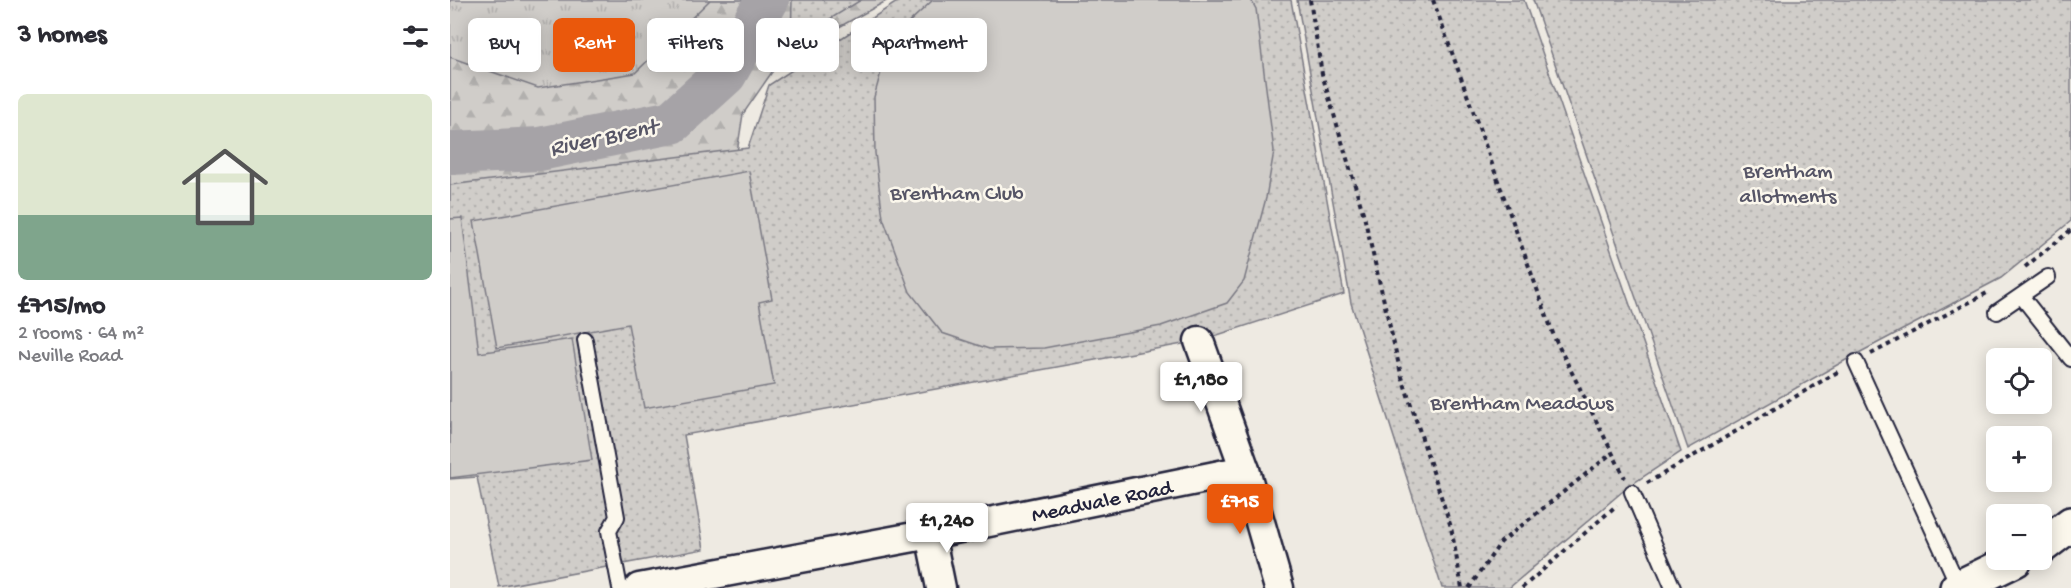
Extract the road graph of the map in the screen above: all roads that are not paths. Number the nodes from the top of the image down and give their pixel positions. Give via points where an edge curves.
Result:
1 (2048, 277) dead end
2 (2022, 297) junction
3 (1997, 312) dead end
4 (585, 340) dead end
5 (1199, 341) dead end
6 (2071, 358) edge
7 (1856, 362) road end
8 (1245, 470) junction
9 (1632, 492) road end
10 (2071, 524) edge
11 (930, 534) junction
12 (2052, 538) edge
13 (1995, 570) edge
14 (645, 587) edge
15 (620, 588) edge
16 (941, 588) edge
17 (1279, 588) edge
18 (1673, 588) edge
19 (1958, 588) edge

1 - 2 lane
2 - 3 lane
2 - 6 lane
4 - 15 lane via 617,517 609,531
5 - 8 street
7 - 19 lane
8 - 11 street, Meadvale Road
8 - 17 street
9 - 18 lane
10 - 12 street
11 - 14 street, Meadvale Road
11 - 16 street
13 - 19 street

